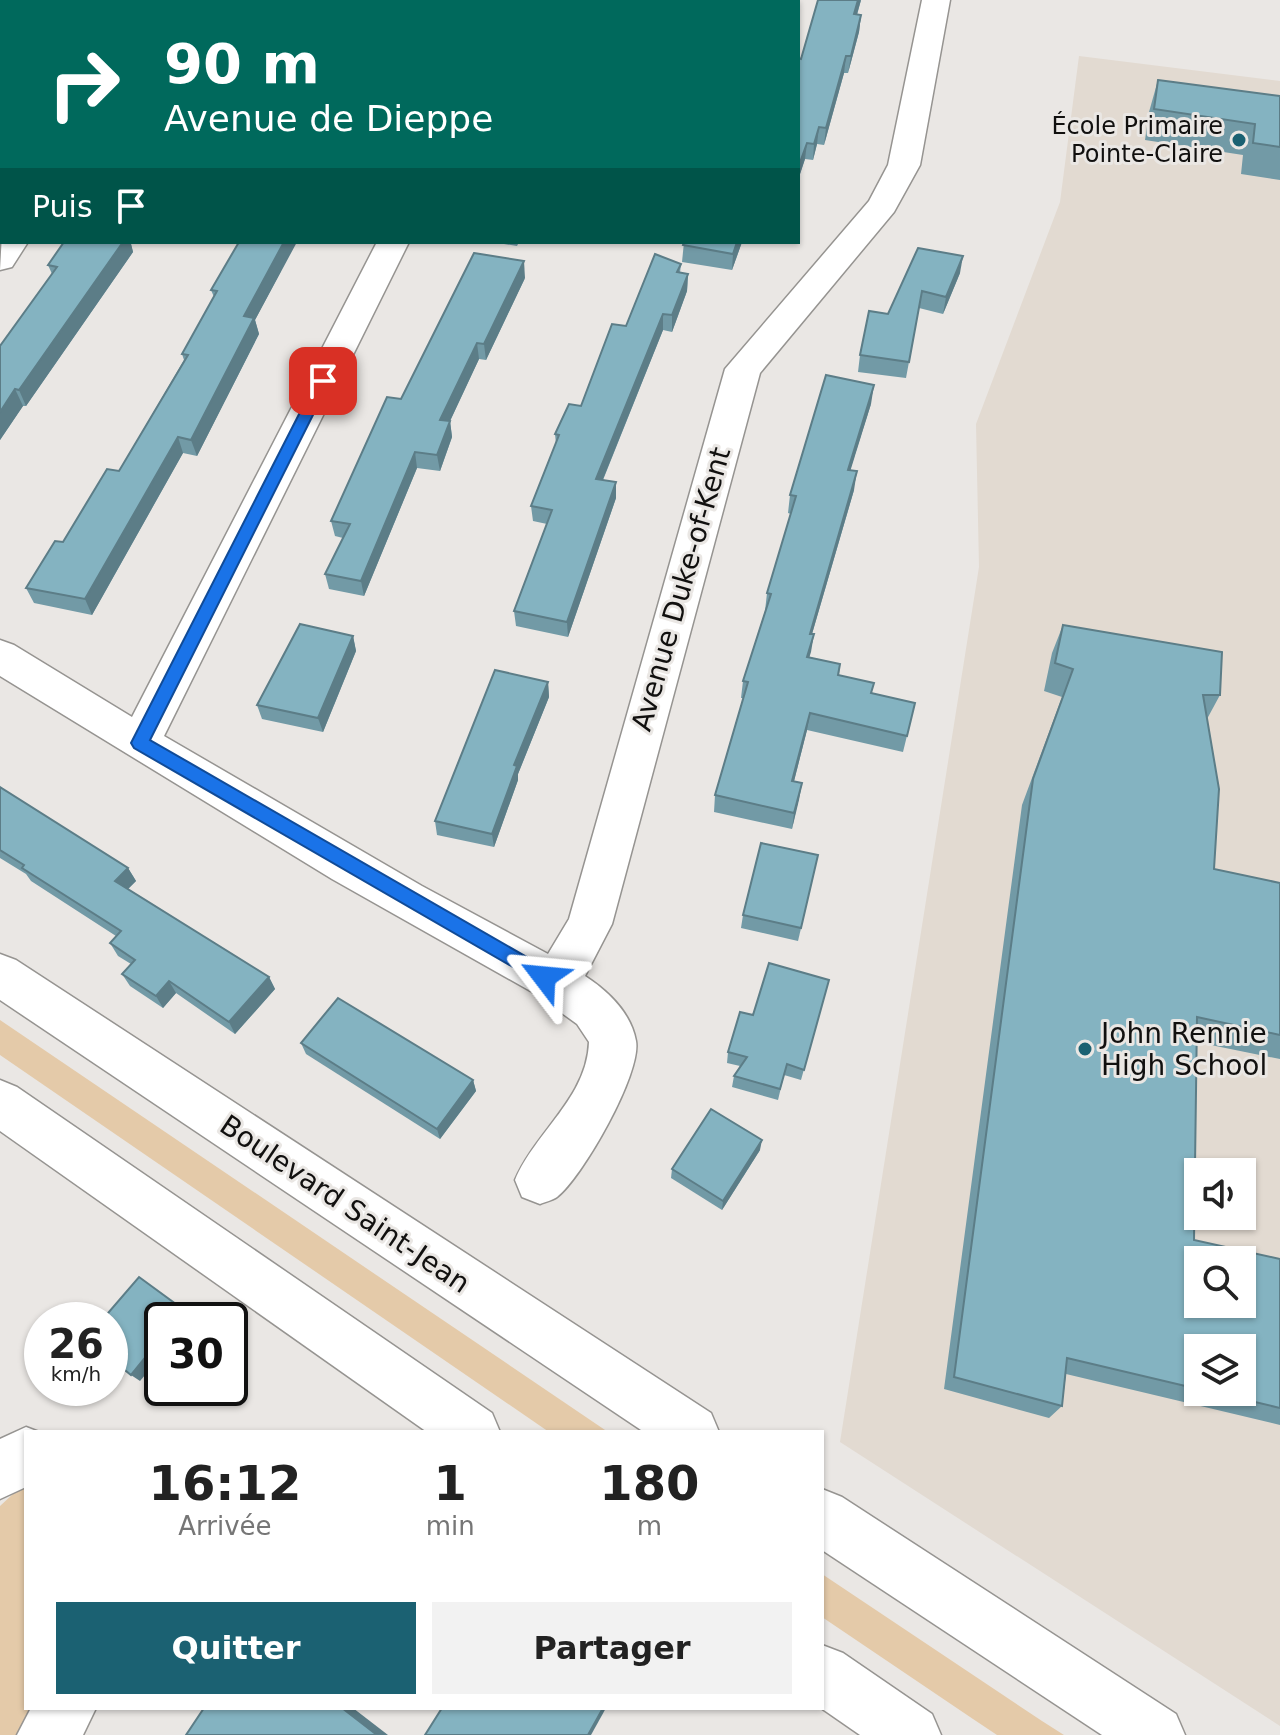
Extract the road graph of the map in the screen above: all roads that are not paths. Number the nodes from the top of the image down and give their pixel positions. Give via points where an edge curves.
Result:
1 (936, 0) edge
2 (392, 244) edge
3 (0, 656) edge
4 (140, 743) junction
5 (0, 975) edge
6 (556, 983) junction
7 (0, 1103) edge
8 (540, 1180) dead end
9 (470, 1430) edge
10 (689, 1430) edge
11 (24, 1455) edge
12 (0, 1472) edge
13 (824, 1518) edge
14 (824, 1675) edge
15 (66, 1710) edge
16 (47, 1735) edge
17 (911, 1735) edge
18 (1155, 1735) edge

1 - 6 street, Avenue Duke-of-Kent via 904,165 883,205 743,369 590,924
2 - 4 street
3 - 4 street
4 - 6 street
5 - 10 street, Boulevard Saint-Jean
6 - 8 street via 597,1013 613,1042 603,1085
7 - 9 street
11 - 12 street
13 - 18 street
14 - 17 street
15 - 16 street

